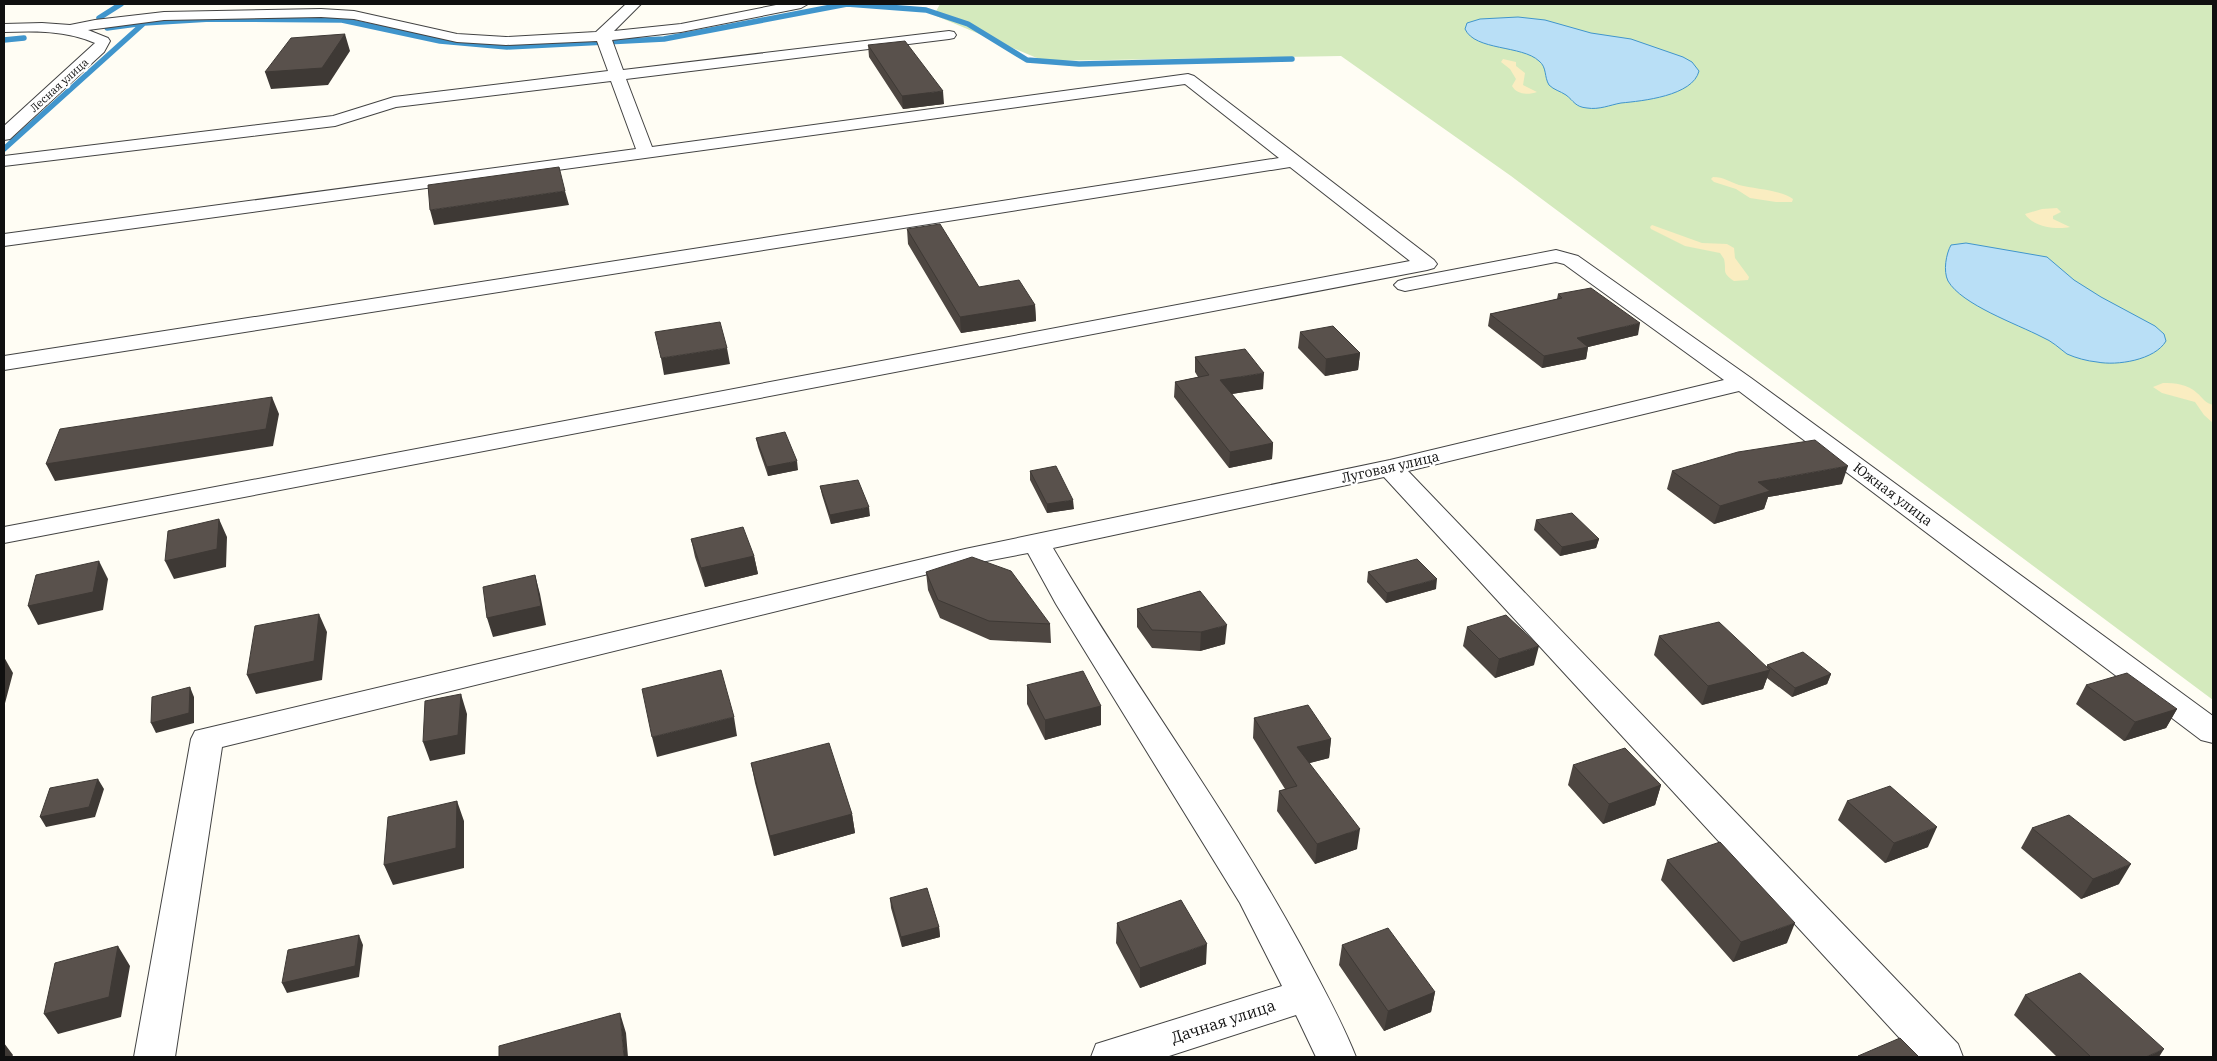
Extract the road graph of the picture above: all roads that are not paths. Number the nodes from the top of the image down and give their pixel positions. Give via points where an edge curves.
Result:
1 (208, 4) edge
2 (634, 4) edge
3 (801, 4) edge
4 (380, 6) dead end
5 (354, 14) junction
6 (188, 15) junction
7 (4, 28) edge
8 (73, 29) junction
9 (949, 35) dead end
10 (603, 37) junction
11 (617, 74) junction
12 (4, 135) edge
13 (646, 153) junction
14 (4, 161) edge
15 (1294, 162) junction
16 (4, 240) edge
17 (1253, 313) dead end
18 (4, 363) edge
19 (1744, 383) junction
20 (1390, 468) junction
21 (4, 535) edge
22 (1036, 543) junction
23 (2213, 732) edge
24 (1306, 994) junction
25 (154, 1057) edge
26 (1112, 1057) edge
27 (1336, 1057) edge
28 (1943, 1057) edge

1 - 6 street
2 - 10 street via 602,34
3 - 10 street via 681,28
4 - 5 street
5 - 6 street
5 - 10 street via 480,41
6 - 8 street via 124,20
7 - 8 street
8 - 12 street, Лесная улица via 102,41 99,48
9 - 11 street
10 - 11 street
11 - 13 street
11 - 14 street via 394,102 335,121
13 - 15 street via 1188,79
13 - 16 street
15 - 18 street
15 - 21 street via 1427,264
17 - 19 street, Южная улица via 1556,256 1571,260
19 - 20 street, Луговая улица
19 - 23 street, Южная улица
20 - 22 street, Луговая улица
20 - 28 street
22 - 24 street via 1254,894
22 - 25 street, Луговая улица via 964,557 206,739
24 - 26 street, Дачная улица
24 - 27 street

